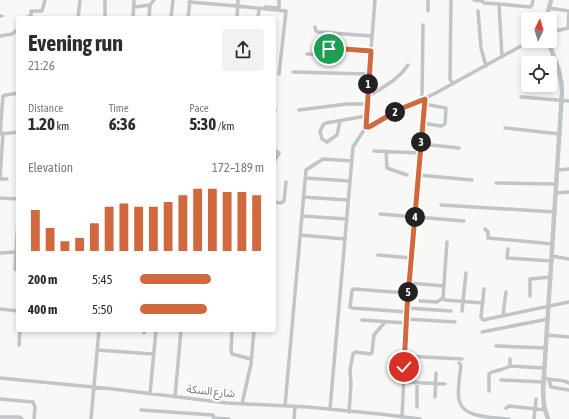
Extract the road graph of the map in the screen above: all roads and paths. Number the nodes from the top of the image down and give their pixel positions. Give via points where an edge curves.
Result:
1 (45, 0) edge
2 (80, 0) edge
3 (105, 0) edge
4 (134, 0) edge
5 (154, 0) edge
6 (173, 0) edge
7 (238, 0) edge
8 (279, 0) edge
9 (369, 0) edge
10 (375, 0) edge
11 (428, 0) edge
12 (451, 0) edge
13 (474, 0) edge
14 (482, 0) edge
15 (533, 0) edge
16 (550, 0) edge
17 (190, 1) edge
18 (499, 4) junction
19 (150, 5) junction
20 (237, 6) junction
21 (134, 7) junction
22 (261, 8) junction
23 (549, 8) junction
24 (428, 11) dead end
25 (478, 11) dead end
26 (569, 11) edge
27 (548, 12) edge
28 (31, 16) edge
29 (78, 16) edge
30 (105, 16) edge
31 (133, 16) edge
32 (149, 16) edge
33 (171, 16) edge
34 (188, 16) edge
35 (236, 16) edge
36 (259, 16) edge
37 (423, 26) dead end
38 (316, 27) dead end
39 (569, 28) edge
40 (16, 31) edge
41 (557, 31) edge
42 (0, 36) edge
43 (372, 36) junction
44 (521, 46) edge
45 (551, 48) edge
46 (371, 51) junction
47 (307, 54) dead end
48 (502, 56) junction
49 (408, 65) dead end
50 (486, 66) junction
51 (293, 72) dead end
52 (560, 73) joint
53 (279, 74) dead end
54 (369, 74) junction
55 (453, 84) junction
56 (16, 93) edge
57 (367, 97) junction
58 (521, 97) dead end
59 (423, 99) junction
60 (562, 101) junction
61 (569, 101) edge
62 (367, 104) junction
63 (424, 104) junction
64 (299, 110) dead end
65 (366, 116) junction
66 (340, 121) junction
67 (422, 123) junction
68 (366, 127) junction
69 (505, 128) dead end
70 (16, 132) edge
71 (1, 134) edge
72 (560, 134) junction
73 (421, 144) junction
74 (459, 148) dead end
75 (374, 151) dead end
76 (386, 151) junction
77 (420, 153) junction
78 (352, 161) junction
79 (569, 169) edge
80 (558, 170) junction
81 (407, 175) dead end
82 (418, 175) junction
83 (305, 178) junction
84 (0, 179) edge
85 (7, 179) dead end
86 (472, 180) dead end
87 (350, 181) junction
88 (286, 182) dead end
89 (496, 183) dead end
90 (557, 184) junction
91 (569, 192) edge
92 (556, 194) junction
93 (303, 197) junction
94 (0, 198) edge
95 (16, 199) edge
96 (348, 200) junction
97 (276, 202) edge
98 (441, 205) dead end
99 (555, 212) junction
100 (380, 214) dead end
101 (302, 216) junction
102 (415, 217) junction
103 (347, 220) junction
104 (464, 221) dead end
105 (485, 229) dead end
106 (300, 235) junction
107 (345, 239) junction
108 (447, 242) dead end
109 (553, 244) junction
110 (508, 249) dead end
111 (16, 252) edge
112 (0, 253) edge
113 (378, 254) dead end
114 (552, 256) junction
115 (411, 258) junction
116 (569, 259) edge
117 (552, 261) junction
118 (466, 273) dead end
119 (551, 277) junction
120 (409, 283) junction
121 (444, 286) junction
122 (484, 289) dead end
123 (506, 292) dead end
124 (408, 293) junction
125 (530, 296) dead end
126 (443, 298) junction
127 (420, 300) dead end
128 (463, 301) junction
129 (569, 302) edge
130 (483, 303) junction
131 (549, 306) junction
132 (0, 309) edge
133 (16, 310) edge
134 (407, 310) junction
135 (451, 311) dead end
136 (462, 311) dead end
137 (503, 315) junction
138 (548, 319) junction
139 (362, 320) dead end
140 (406, 321) junction
141 (385, 322) junction
142 (455, 322) dead end
143 (20, 332) edge
144 (99, 332) edge
145 (156, 332) edge
146 (181, 332) edge
147 (232, 332) edge
148 (254, 332) edge
149 (482, 332) dead end
150 (547, 335) junction
151 (569, 337) edge
152 (19, 345) dead end
153 (496, 346) dead end
154 (546, 348) junction
155 (97, 350) junction
156 (153, 354) junction
157 (405, 356) junction
158 (251, 359) junction
159 (462, 359) dead end
160 (510, 359) dead end
161 (459, 363) dead end
162 (510, 366) junction
163 (544, 368) junction
164 (436, 373) dead end
165 (0, 378) edge
166 (501, 380) dead end
167 (543, 380) junction
168 (549, 380) junction
169 (403, 382) junction
170 (417, 382) junction
171 (436, 383) junction
172 (569, 383) edge
173 (445, 384) dead end
174 (94, 387) junction
175 (569, 390) edge
176 (489, 391) dead end
177 (150, 394) junction
178 (175, 397) junction
179 (435, 397) dead end
180 (0, 399) edge
181 (536, 399) dead end
182 (242, 404) junction
183 (285, 406) junction
184 (416, 407) dead end
185 (294, 408) junction
186 (506, 408) dead end
187 (330, 409) junction
188 (535, 409) junction
189 (141, 410) dead end
190 (545, 410) junction
191 (349, 412) junction
192 (0, 417) edge
193 (402, 417) junction
194 (214, 418) edge
195 (22, 419) edge
196 (34, 419) edge
197 (91, 419) edge
198 (229, 419) edge
199 (294, 419) edge
200 (420, 419) edge
201 (509, 419) edge
202 (534, 419) edge
203 (548, 419) edge

1 - 28 street via 42,11 31,11
2 - 29 street
3 - 30 street
4 - 21 street
5 - 19 street
6 - 33 street
7 - 20 street
8 - 22 street via 279,8
9 - 10 street
10 - 43 street
11 - 24 street
12 - 55 street via 450,78
13 - 14 street
14 - 18 street via 484,3
15 - 18 street via 530,7
16 - 23 main road
17 - 20 street
17 - 34 street
18 - 48 street
19 - 21 street
19 - 32 street
20 - 22 street
20 - 35 street
21 - 31 street
22 - 36 street
22 - 53 street via 286,11
23 - 26 street
23 - 27 main road
25 - 50 street via 481,48
26 - 39 street
37 - 59 street
38 - 43 street via 318,32
39 - 41 street
40 - 42 street
43 - 46 street
44 - 48 street
45 - 52 main road
46 - 47 street via 331,48 326,55
46 - 54 street
48 - 50 street
49 - 57 street via 404,72 390,83
50 - 55 street
51 - 54 street
52 - 60 main road
54 - 57 street
55 - 59 street
56 - 71 street via 3,96
57 - 62 street
58 - 60 street
59 - 63 street
59 - 68 street
60 - 61 street
60 - 72 main road
62 - 64 street
62 - 65 street
63 - 67 street
63 - 67 street via 446,108 445,124 441,126
65 - 66 street
65 - 68 street
66 - 66 street via 323,125 320,132 322,139 328,142 337,135
67 - 73 street
68 - 78 street via 354,143
69 - 72 street
70 - 71 street
71 - 84 street
72 - 80 main road
73 - 74 street
73 - 77 street
75 - 76 street
76 - 77 street
76 - 81 street via 387,168
77 - 82 street
78 - 83 street via 323,160 307,169
78 - 87 street
79 - 80 street
80 - 90 main road
82 - 86 street
82 - 102 street
83 - 87 street
83 - 93 street
84 - 85 street
87 - 96 street
88 - 97 street via 284,201
89 - 90 street
90 - 92 main road
91 - 92 street
92 - 99 main road
93 - 96 street
93 - 101 street
94 - 95 street
96 - 103 street
98 - 99 street
99 - 109 main road
100 - 102 street
101 - 103 street
101 - 106 street
102 - 104 street
102 - 115 street
103 - 107 street
105 - 109 street via 488,238
106 - 107 street
106 - 183 street
107 - 187 street
108 - 121 street
109 - 114 main road
110 - 117 street via 507,258
111 - 112 street
113 - 115 street
114 - 116 street
114 - 117 main road
115 - 120 street
117 - 119 main road
118 - 128 street
119 - 125 street via 530,279
119 - 131 main road
120 - 121 street
120 - 124 street
121 - 126 street
122 - 130 street
123 - 137 street
124 - 134 street
124 - 134 street via 354,289 350,305 352,308
126 - 127 street via 437,302
126 - 128 street
128 - 130 street
128 - 136 street
129 - 131 street
130 - 137 street via 482,319
131 - 137 street
131 - 138 main road
132 - 133 street
134 - 135 street
134 - 140 street
138 - 149 street
138 - 150 main road
139 - 141 street
140 - 141 street
140 - 142 street
140 - 157 street
141 - 191 street via 374,335 372,352 353,354
143 - 152 street
144 - 155 street
145 - 156 street
146 - 178 street
147 - 158 street via 232,354
148 - 158 street
150 - 151 street
150 - 154 main road
153 - 154 street
154 - 163 main road
155 - 156 street
155 - 174 street
156 - 177 street
157 - 159 street
157 - 169 street
158 - 182 street
160 - 162 street
161 - 201 street via 459,398 465,410 477,416
162 - 163 street
162 - 176 street via 490,373
163 - 167 main road
164 - 171 street
165 - 174 street, شارع السكة
166 - 167 street
167 - 168 street
167 - 190 main road
168 - 172 street via 563,380
168 - 175 street via 551,387
169 - 170 street
169 - 193 street
170 - 171 street
170 - 184 street
171 - 173 street
171 - 179 street
174 - 177 street, شارع السكة
174 - 197 street
177 - 178 street, شارع السكة
178 - 182 street, شارع السكة
180 - 196 street via 33,402
181 - 188 street
182 - 183 street, شارع السكة
183 - 185 street, شارع السكة
185 - 187 street, شارع السكة
185 - 199 street
186 - 188 street via 509,406
187 - 191 street, شارع السكة
188 - 190 street
188 - 202 street
189 - 194 street via 213,415
190 - 203 main road
191 - 193 street, شارع السكة
192 - 195 street
193 - 200 street, شارع السكة
194 - 198 street

